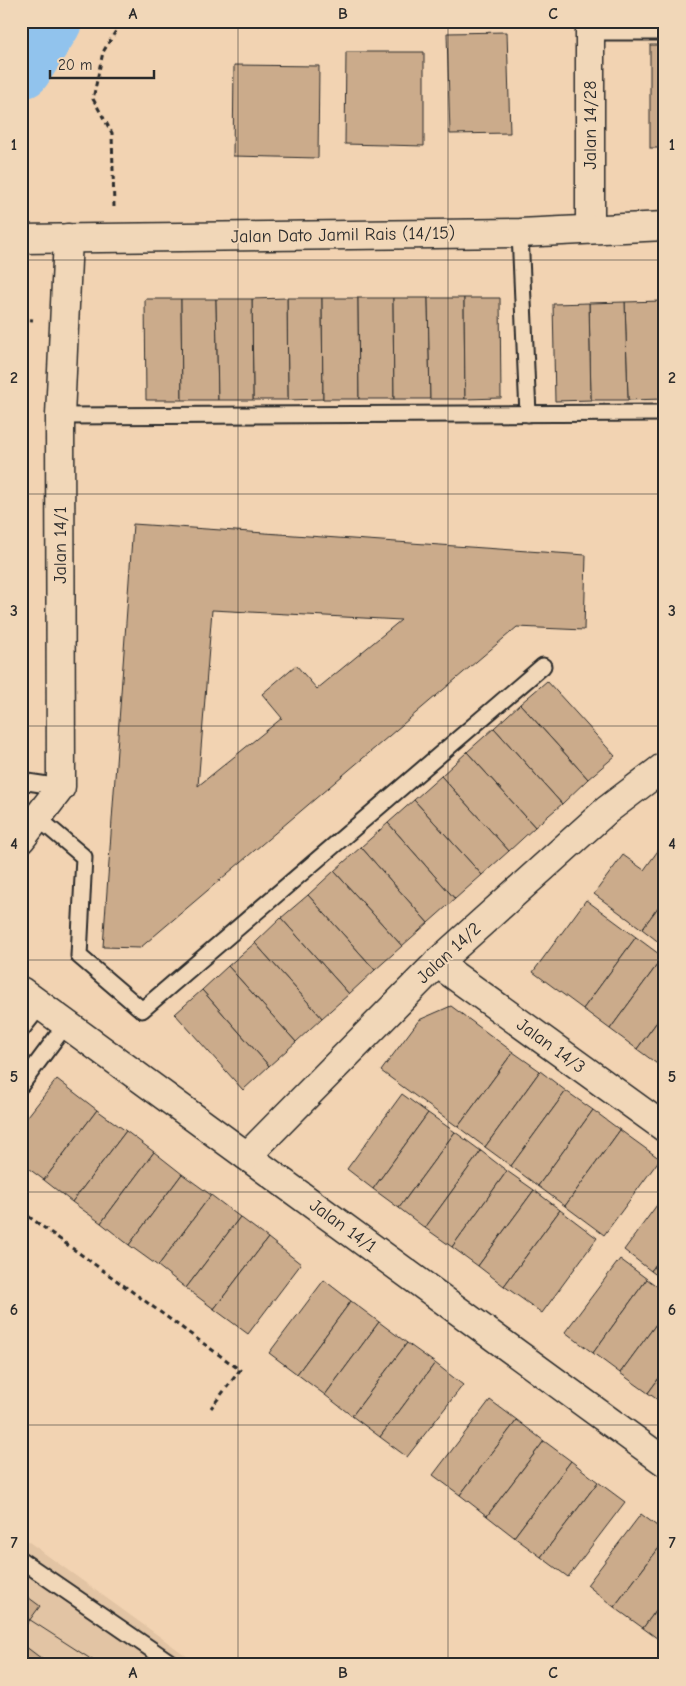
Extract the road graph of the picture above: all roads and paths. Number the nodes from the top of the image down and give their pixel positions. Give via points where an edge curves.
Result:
1 (122, 21) edge
2 (590, 27) edge
3 (665, 32) edge
4 (665, 226) edge
5 (590, 229) junction
6 (520, 233) junction
7 (68, 238) junction
8 (114, 238) junction
9 (28, 239) edge
10 (665, 413) edge
11 (528, 414) junction
12 (60, 416) junction
13 (543, 666) dead end
14 (663, 769) edge
15 (21, 781) edge
16 (61, 787) junction
17 (38, 818) junction
18 (21, 840) edge
19 (436, 963) junction
20 (31, 998) edge
21 (67, 1024) junction
22 (21, 1030) edge
23 (21, 1085) edge
24 (665, 1128) edge
25 (247, 1156) junction
26 (21, 1211) edge
27 (211, 1408) dead end
28 (665, 1462) edge
29 (21, 1560) edge
30 (174, 1665) edge

1 - 8 path via 103,52 93,99 112,133
2 - 3 lane
2 - 5 street, Jalan 14/28
4 - 5 street, Jalan Dato Jamil Rais (14/15)
5 - 6 street, Jalan Dato Jamil Rais (14/15)
6 - 8 street, Jalan Dato Jamil Rais (14/15)
6 - 11 lane
7 - 8 street, Jalan Dato Jamil Rais (14/15)
7 - 9 street, Jalan Dato Jamil Rais (14/15)
7 - 12 street, Jalan 14/1
10 - 11 lane
11 - 12 lane
12 - 16 street, Jalan 14/1
13 - 17 lane via 142,1010 79,956 84,856
14 - 19 street, Jalan 14/2 via 607,810
15 - 16 lane
16 - 17 street
17 - 18 street
19 - 24 street, Jalan 14/3
19 - 25 street, Jalan 14/2
20 - 21 street, Jalan 14/1
20 - 22 lane
21 - 23 lane
21 - 25 street, Jalan 14/1
25 - 28 street, Jalan 14/1
26 - 27 path via 240,1370
29 - 30 lane

